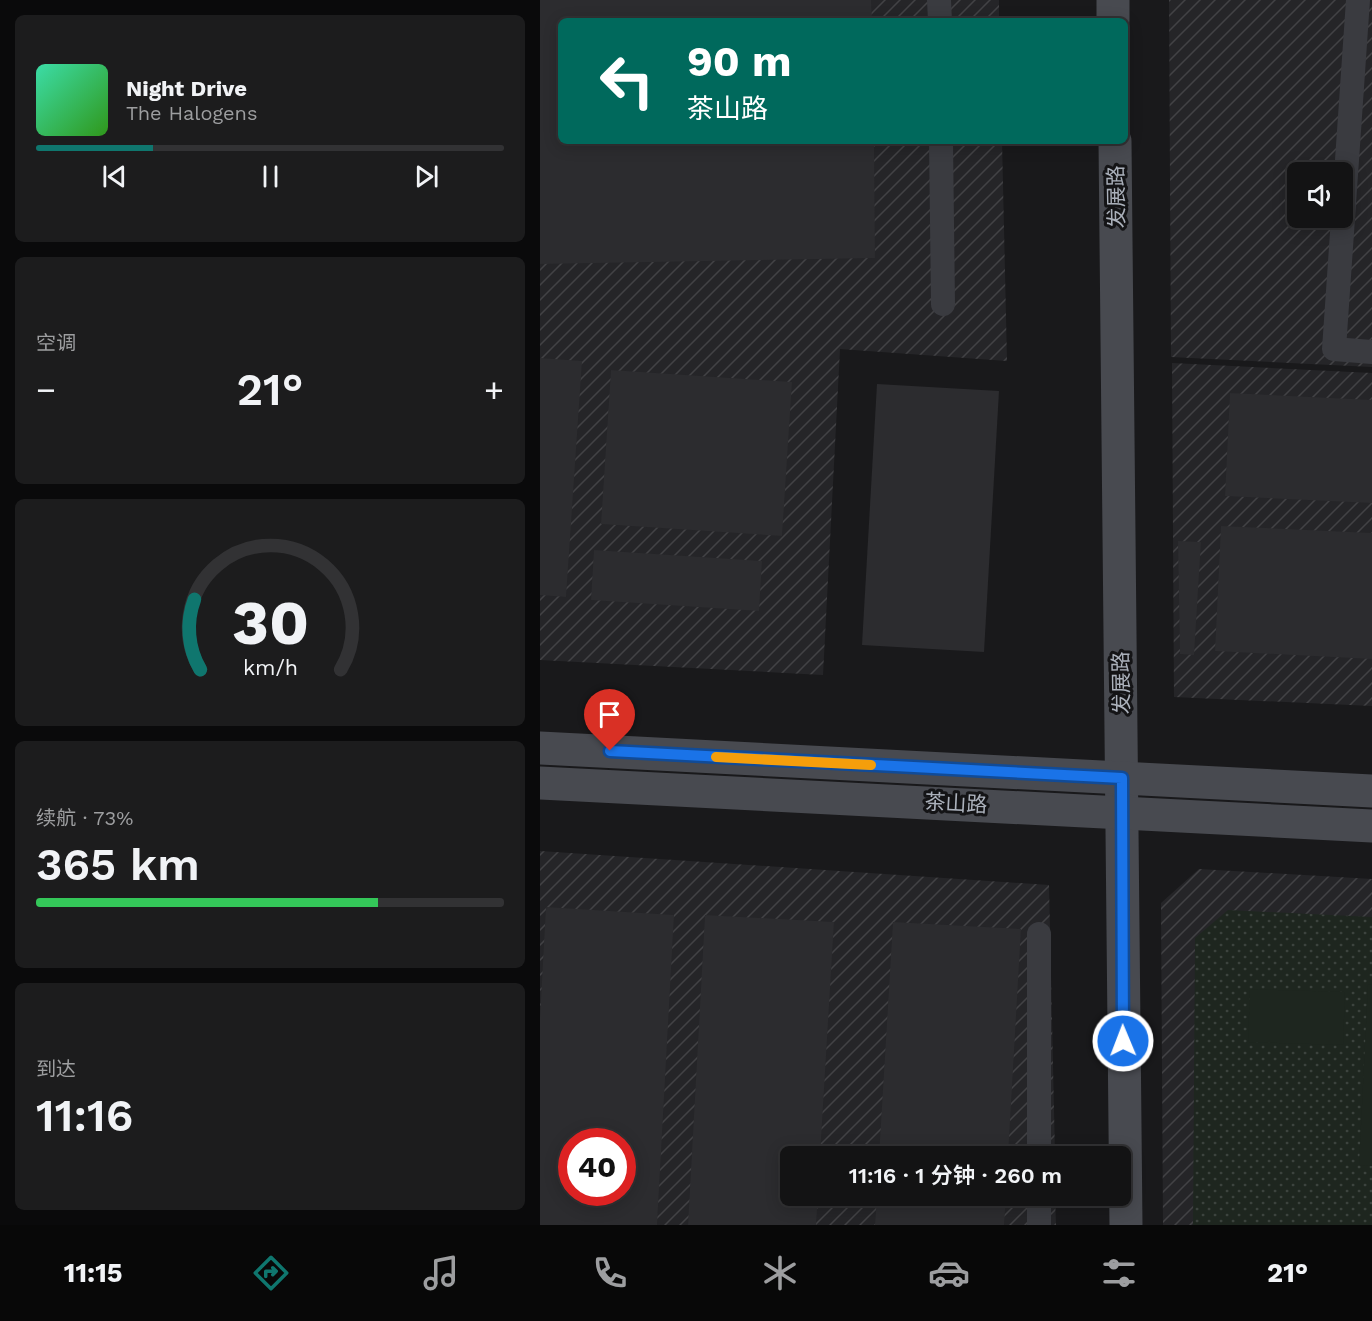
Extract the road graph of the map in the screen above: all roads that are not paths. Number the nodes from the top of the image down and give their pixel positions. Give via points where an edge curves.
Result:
1 (939, 0) edge
2 (1113, 0) edge
3 (1358, 0) edge
4 (940, 18) edge
5 (1113, 18) edge
6 (941, 144) edge
7 (1115, 144) edge
8 (943, 304) dead end
9 (1372, 352) edge
10 (540, 748) edge
11 (1122, 778) junction
12 (540, 783) edge
13 (1372, 791) edge
14 (1121, 811) junction
15 (1372, 826) edge
16 (1039, 934) dead end
17 (1039, 1146) edge
18 (1039, 1206) edge
19 (1039, 1225) edge
20 (1126, 1225) edge

1 - 4 street
2 - 5 main road
3 - 9 street via 1335,349
6 - 8 street
7 - 11 main road, 发展路
10 - 11 main road, 茶山路
11 - 13 main road, 茶山路
11 - 14 main road, 发展路
12 - 14 main road, 茶山路
14 - 15 main road, 茶山路
14 - 20 main road, 发展路
16 - 17 street
18 - 19 street

